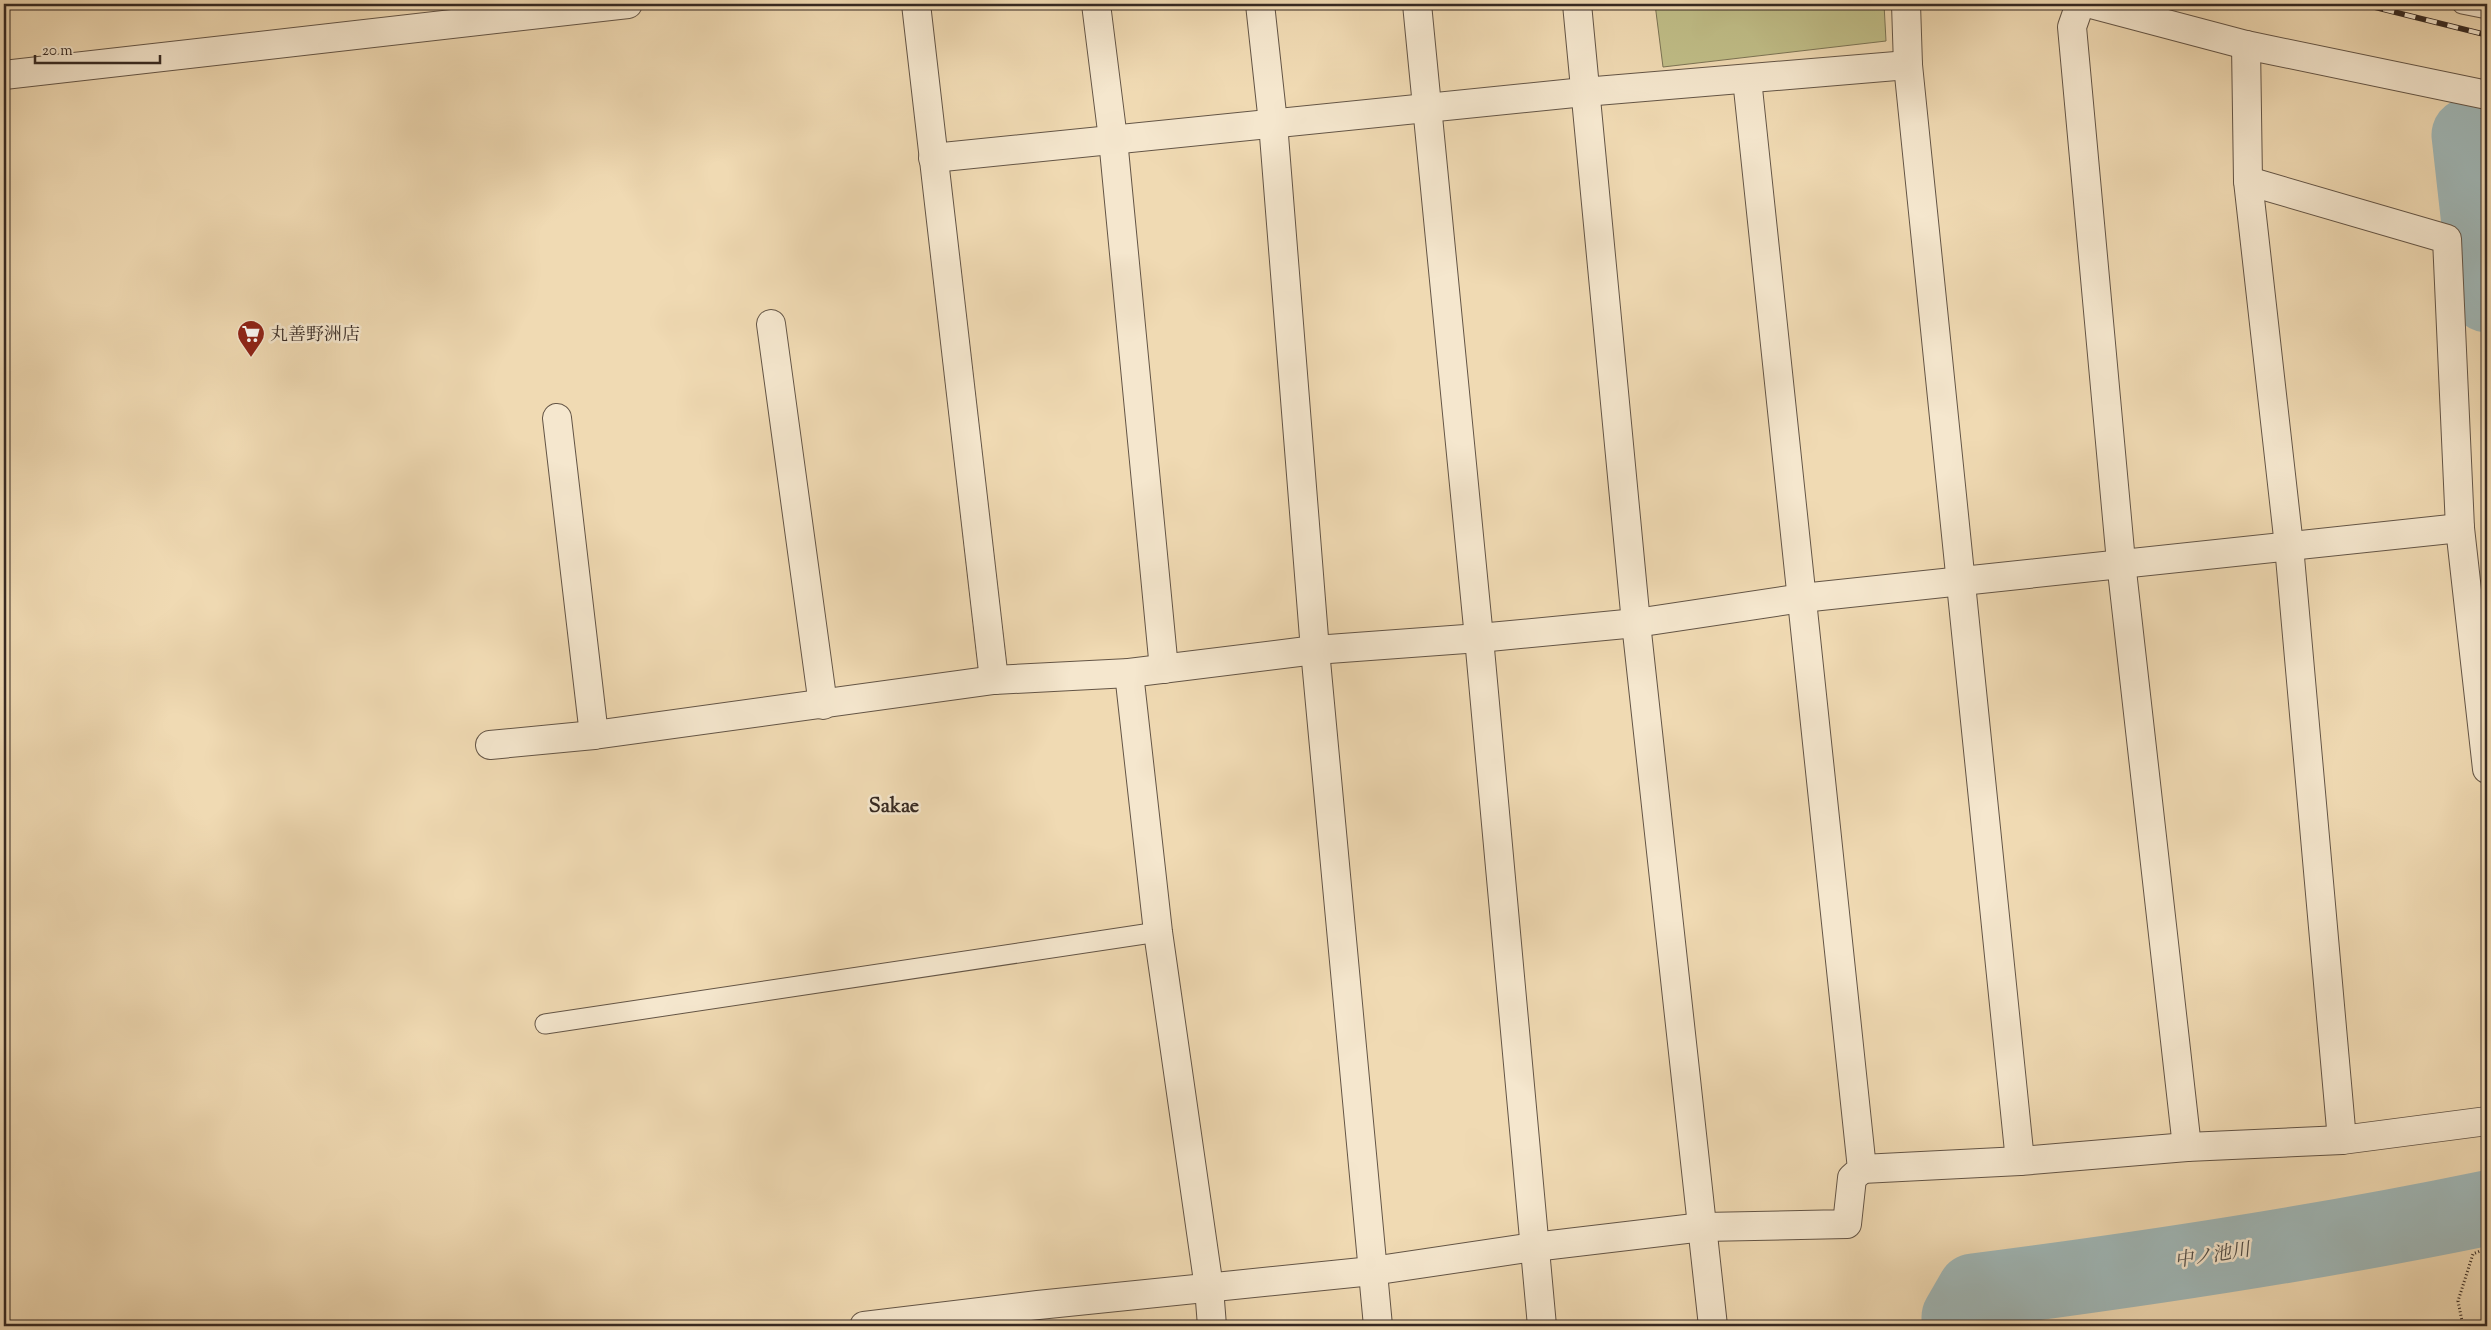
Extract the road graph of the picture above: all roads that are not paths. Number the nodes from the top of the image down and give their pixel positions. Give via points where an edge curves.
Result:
1 (628, 4) edge
2 (916, 4) edge
3 (1096, 4) edge
4 (1260, 4) edge
5 (1417, 4) edge
6 (1577, 4) edge
7 (1906, 4) edge
8 (2080, 4) edge
9 (2091, 4) edge
10 (2462, 4) edge
11 (2487, 9) edge
12 (2246, 45) junction
13 (1908, 65) junction
14 (4, 75) edge
15 (1747, 80) junction
16 (1584, 92) junction
17 (2487, 95) edge
18 (1426, 108) junction
19 (1273, 123) junction
20 (1113, 140) junction
21 (933, 158) junction
22 (2248, 181) junction
23 (771, 324) dead end
24 (557, 418) dead end
25 (2460, 528) junction
26 (2289, 546) junction
27 (2121, 562) junction
28 (1961, 581) junction
29 (1802, 598) junction
30 (1636, 623) junction
31 (1479, 638) junction
32 (1315, 650) junction
33 (1164, 669) junction
34 (1129, 673) junction
35 (994, 680) junction
36 (824, 705) junction
37 (594, 735) junction
38 (490, 745) dead end
39 (2487, 769) edge
40 (1158, 932) junction
41 (545, 1024) dead end
42 (2487, 1121) edge
43 (2342, 1140) junction
44 (2187, 1147) junction
45 (2020, 1161) junction
46 (1862, 1169) junction
47 (1704, 1227) junction
48 (1534, 1246) junction
49 (1372, 1271) junction
50 (1209, 1288) junction
51 (1040, 1316) edge
52 (864, 1326) edge
53 (1212, 1326) edge
54 (1378, 1326) edge
55 (1542, 1326) edge
56 (1713, 1326) edge

1 - 14 street
2 - 21 street
3 - 20 street
4 - 19 street
5 - 18 street
6 - 16 street
7 - 13 street
8 - 27 street via 2072,26
9 - 12 street
10 - 11 lane
12 - 17 street
12 - 22 street
13 - 15 street
13 - 28 street
15 - 16 street
15 - 29 street
16 - 18 street
16 - 30 street
18 - 19 street
18 - 31 street
19 - 20 street
19 - 32 street
20 - 21 street
20 - 33 street
21 - 35 street
22 - 25 street via 2446,239
22 - 26 street
23 - 36 street
24 - 37 street
25 - 26 street
25 - 39 street
26 - 27 street
26 - 43 street
27 - 28 street
27 - 44 street
28 - 29 street
28 - 45 street
29 - 30 street
29 - 46 street
30 - 31 street
30 - 47 street
31 - 32 street
31 - 48 street
32 - 33 street
32 - 49 street
33 - 34 street
34 - 35 street
34 - 40 street
35 - 36 street
36 - 37 street
37 - 38 street
40 - 41 lane
40 - 50 street
42 - 43 street
43 - 44 street
44 - 45 street
45 - 46 street
46 - 47 street via 1852,1178 1847,1224
47 - 48 street
47 - 56 street
48 - 49 street
48 - 55 street
49 - 50 street
49 - 54 street
50 - 51 street
50 - 53 street
51 - 52 street

